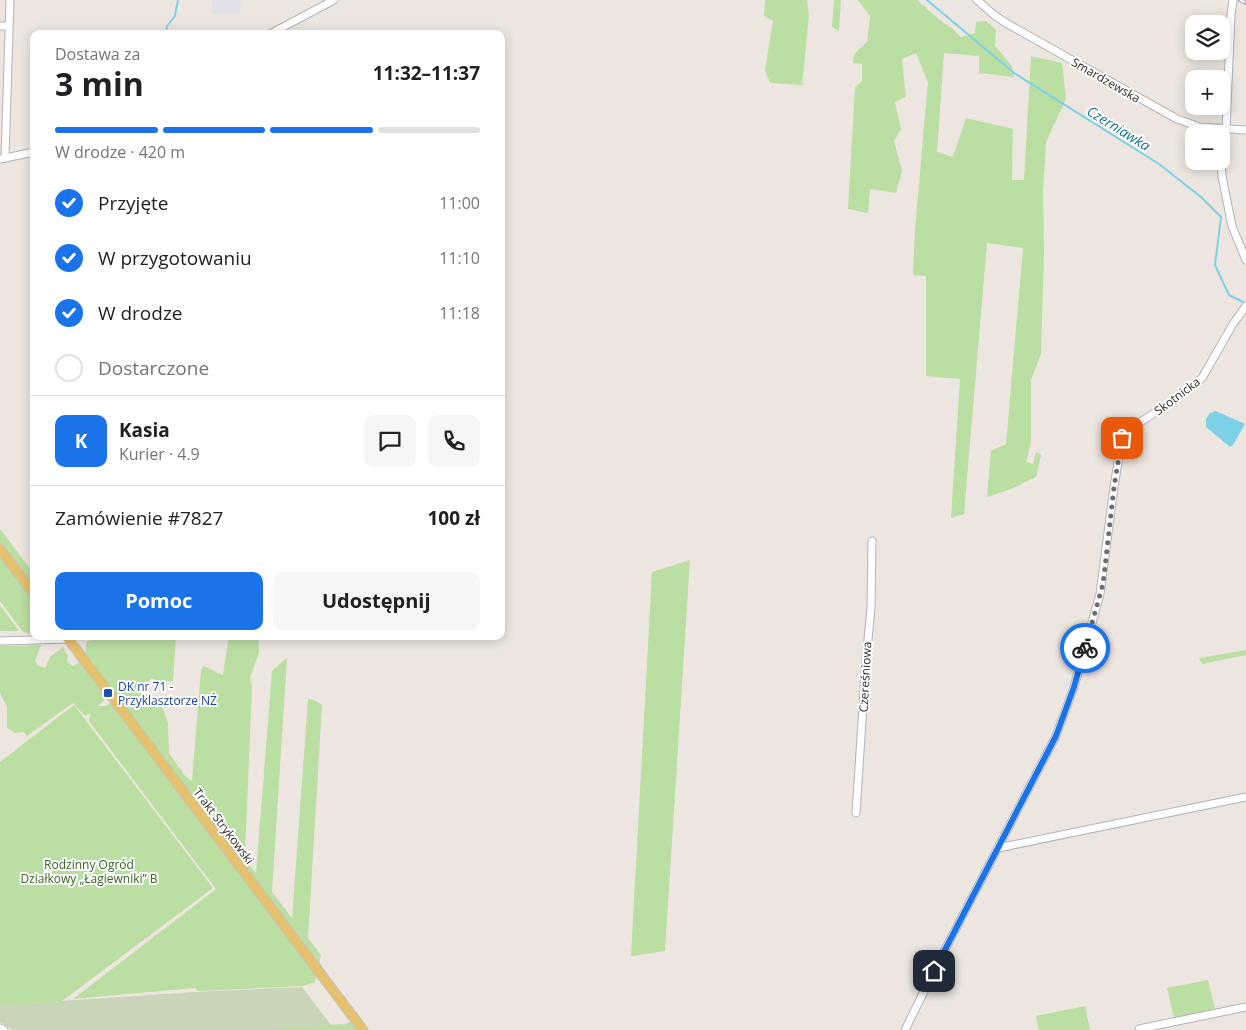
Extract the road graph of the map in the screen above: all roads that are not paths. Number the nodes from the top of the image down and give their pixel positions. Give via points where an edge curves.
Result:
1 (10, 0) edge
2 (334, 0) edge
3 (977, 0) edge
4 (1234, 0) edge
5 (4, 26) edge
6 (278, 30) edge
7 (1194, 125) edge
8 (1226, 125) edge
9 (1230, 129) edge
10 (1246, 130) edge
11 (30, 153) edge
12 (3, 159) edge
13 (1221, 170) edge
14 (1246, 260) edge
15 (1246, 306) edge
16 (872, 541) dead end
17 (0, 549) edge
18 (30, 589) edge
19 (30, 640) edge
20 (69, 640) edge
21 (0, 641) edge
22 (1246, 797) edge
23 (856, 813) dead end
24 (998, 848) junction
25 (1246, 1007) edge
26 (0, 1028) edge
27 (4, 1030) edge
28 (363, 1030) edge
29 (905, 1030) edge
30 (1139, 1030) edge

1 - 5 street
2 - 6 street
3 - 7 street, Smardzewska via 1013,27 1177,119
4 - 8 street
5 - 12 street
9 - 10 street, Smardzewska
11 - 12 street
13 - 14 street via 1232,226
15 - 24 street, Skotnicka via 1202,378 1131,428 1122,438 1103,584 1074,687 1056,736
16 - 23 street, Czereśniowa via 871,608
17 - 18 main road
19 - 21 street
20 - 28 main road, Trakt Strykowski
22 - 24 street
24 - 29 street, Skotnicka
25 - 30 street
26 - 27 street

